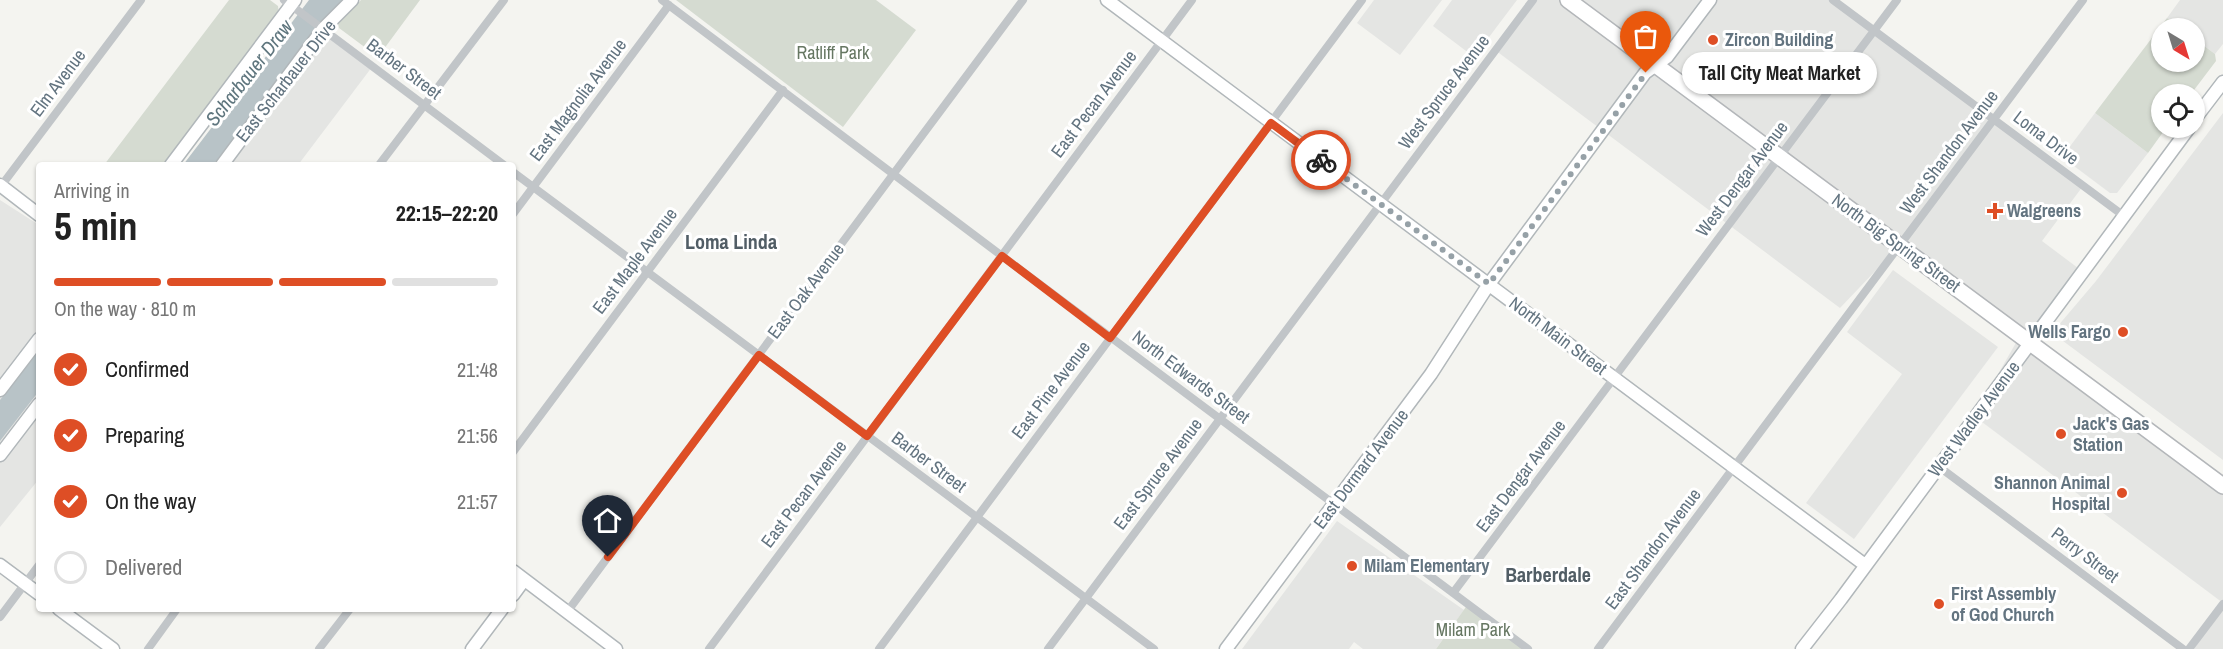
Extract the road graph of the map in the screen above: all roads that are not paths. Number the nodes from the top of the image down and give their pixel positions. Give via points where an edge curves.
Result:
1 (141, 0) edge
2 (352, 0) edge
3 (504, 0) edge
4 (1023, 0) edge
5 (1107, 0) edge
6 (1192, 0) edge
7 (1362, 0) edge
8 (1533, 0) edge
9 (1569, 0) edge
10 (1710, 0) edge
11 (1833, 0) edge
12 (1897, 0) edge
13 (2083, 0) edge
14 (290, 2) edge
15 (666, 2) edge
16 (323, 29) junction
17 (1874, 30) junction
18 (1162, 41) junction
19 (1657, 65) junction
20 (2223, 82) edge
21 (783, 90) junction
22 (424, 105) junction
23 (2205, 106) edge
24 (1994, 120) junction
25 (1271, 123) junction
26 (2182, 138) edge
27 (1779, 156) junction
28 (173, 162) edge
29 (224, 162) edge
30 (381, 162) edge
31 (500, 162) edge
32 (516, 174) edge
33 (893, 175) junction
34 (1, 186) edge
35 (534, 187) junction
36 (1381, 204) junction
37 (516, 210) edge
38 (36, 213) edge
39 (2124, 216) junction
40 (1899, 246) junction
41 (1002, 256) junction
42 (647, 272) junction
43 (1489, 284) junction
44 (1110, 338) junction
45 (2031, 342) junction
46 (36, 343) edge
47 (759, 355) junction
48 (1615, 379) junction
49 (0, 390) edge
50 (36, 408) edge
51 (1220, 419) junction
52 (867, 436) junction
53 (516, 448) edge
54 (0, 455) edge
55 (1938, 466) junction
56 (1734, 468) junction
57 (2223, 486) edge
58 (1334, 504) junction
59 (977, 518) junction
60 (0, 565) edge
61 (1865, 565) junction
62 (36, 569) edge
63 (516, 573) edge
64 (524, 580) junction
65 (25, 584) junction
66 (516, 591) edge
67 (36, 592) edge
68 (1453, 593) junction
69 (1085, 599) junction
70 (2223, 604) edge
71 (63, 612) edge
72 (175, 612) edge
73 (348, 612) edge
74 (500, 612) edge
75 (567, 612) junction
76 (0, 617) edge
77 (112, 649) edge
78 (148, 649) edge
79 (319, 649) edge
80 (472, 649) edge
81 (616, 649) edge
82 (709, 649) edge
83 (879, 649) edge
84 (1048, 649) edge
85 (1154, 649) edge
86 (1226, 649) edge
87 (1528, 649) edge
88 (1598, 649) edge
89 (1802, 649) edge
90 (2183, 649) edge
91 (2190, 649) edge

1 - 34 street, Elm Avenue
2 - 16 street, East Scharbauer Drive
3 - 22 street
4 - 33 street, East Oak Avenue
5 - 18 street, North Main Street
6 - 18 street, East Pecan Avenue
7 - 25 street, East Pine Avenue
8 - 36 street, West Spruce Avenue
9 - 19 highway, North Big Spring Street
10 - 19 street, East Dormard Avenue
11 - 17 street, Loma Drive
12 - 17 street, West Dengar Avenue
13 - 24 street, West Shandon Avenue
14 - 16 street, Barber Street
14 - 28 street
15 - 21 street, North Edwards Street
15 - 35 street, East Magnolia Avenue
16 - 22 street, Barber Street
16 - 29 street, East Scharbauer Drive
17 - 24 street, Loma Drive
17 - 27 street, West Dengar Avenue
18 - 25 street, North Main Street
18 - 41 street, East Pecan Avenue
19 - 27 highway, North Big Spring Street
19 - 43 street, East Dormard Avenue via 1646,73
20 - 23 street
21 - 33 street, North Edwards Street
21 - 42 street, East Maple Avenue
22 - 30 street
22 - 31 street, Barber Street
24 - 39 street, Loma Drive
24 - 40 street, West Shandon Avenue
25 - 36 street, North Main Street
25 - 44 street, East Pine Avenue
26 - 39 street, West Wadley Avenue
27 - 40 highway, North Big Spring Street
27 - 48 street, West Dengar Avenue
32 - 35 street, Barber Street
33 - 41 street, North Edwards Street
33 - 47 street, East Oak Avenue
34 - 38 street
35 - 37 street, East Magnolia Avenue
35 - 42 street, Barber Street
36 - 43 street, North Main Street
36 - 51 street, East Spruce Avenue
39 - 45 street, West Wadley Avenue
40 - 45 highway, North Big Spring Street
40 - 56 street, West Shandon Avenue
41 - 44 street, North Edwards Street
41 - 52 street, East Pecan Avenue
42 - 47 street, Barber Street
42 - 53 street, East Maple Avenue
43 - 48 street, North Main Street
43 - 58 street, East Dormard Avenue via 1431,374
44 - 51 street, North Edwards Street
44 - 59 street, East Pine Avenue
45 - 55 street, West Wadley Avenue
45 - 57 highway, North Big Spring Street
46 - 49 street
47 - 52 street, Barber Street
47 - 75 street, East Oak Avenue
48 - 56 street, North Main Street
48 - 68 street, East Dengar Avenue
50 - 54 street
51 - 58 street, North Edwards Street
51 - 69 street, East Spruce Avenue
52 - 59 street, Barber Street
52 - 82 street, East Pecan Avenue
55 - 61 street, West Wadley Avenue
55 - 90 street, Perry Street
56 - 61 street, North Main Street
56 - 88 street, East Shandon Avenue
58 - 68 street, North Edwards Street
58 - 86 street, East Dormard Avenue
59 - 69 street, Barber Street
59 - 83 street, East Pine Avenue
60 - 65 street
61 - 89 street, West Wadley Avenue
62 - 65 street
63 - 64 street
64 - 66 street
64 - 75 street
65 - 67 street
65 - 76 street
68 - 87 street, North Edwards Street
69 - 84 street, East Spruce Avenue
69 - 85 street, Barber Street
70 - 91 street
71 - 77 street
72 - 78 street
73 - 79 street
74 - 80 street
75 - 81 street

